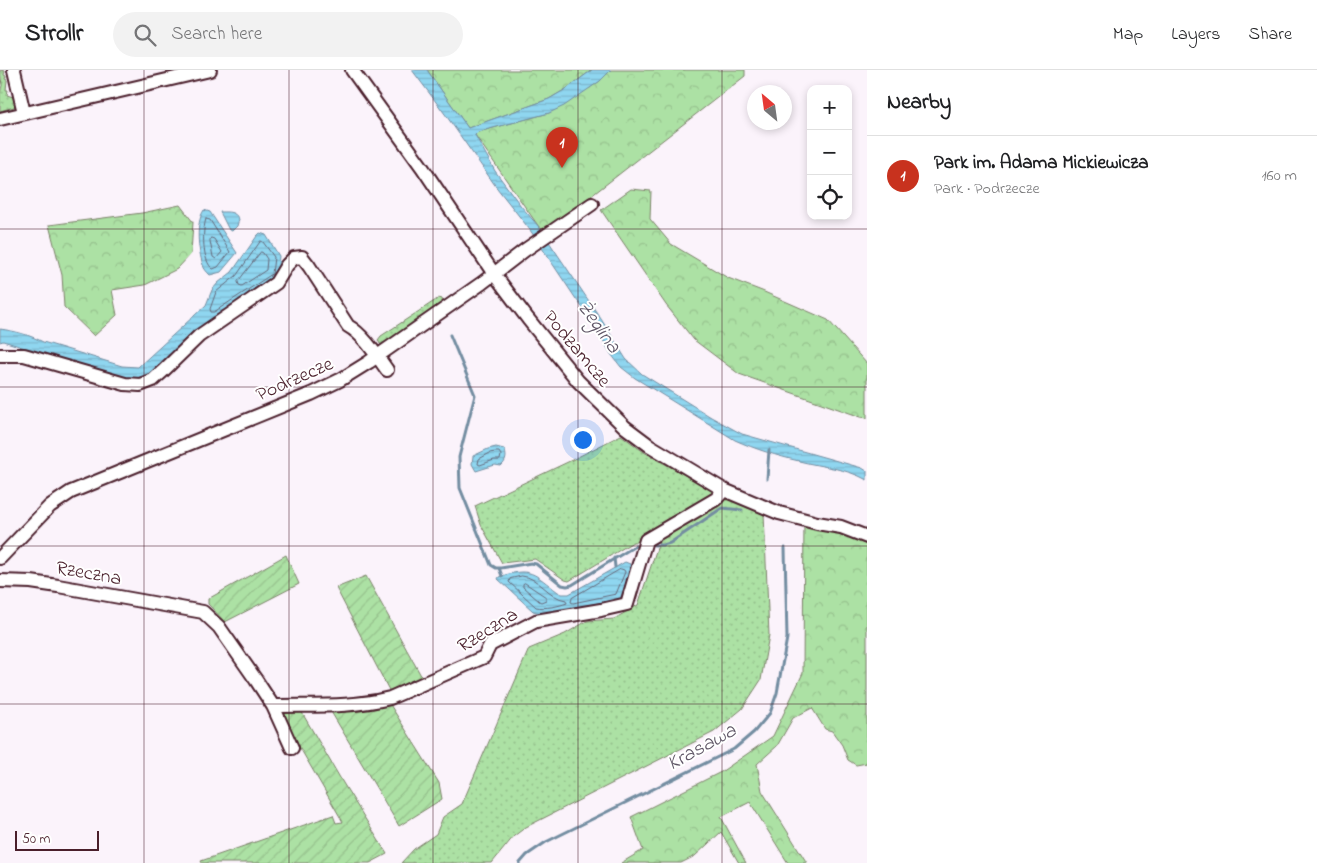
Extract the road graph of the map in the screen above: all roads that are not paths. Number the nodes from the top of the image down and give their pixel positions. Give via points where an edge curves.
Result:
1 (14, 70) edge
2 (352, 70) edge
3 (202, 71) edge
4 (24, 113) junction
5 (0, 119) edge
6 (592, 204) dead end
7 (494, 274) junction
8 (0, 355) edge
9 (377, 356) junction
10 (386, 370) dead end
11 (724, 490) junction
12 (867, 537) edge
13 (0, 558) edge
14 (0, 581) edge
15 (273, 706) junction
16 (292, 748) dead end

1 - 4 street
2 - 7 street, Podzamcze
3 - 4 street
4 - 5 street
6 - 7 street, Podrzecze
7 - 9 street, Podrzecze
7 - 11 street, Podzamcze via 578,381 612,415 649,445
8 - 9 street via 24,355 124,384 140,385 164,372 199,336 276,283 294,258 302,257 348,326
9 - 10 street
9 - 13 street, Podrzecze via 311,394 71,492 50,506
11 - 12 street, Podzamcze via 779,513 841,527
11 - 15 street, Rzeczna via 716,499 646,540 627,604 536,621 490,645 484,657 390,698 349,706
14 - 15 street, Rzeczna via 58,586 203,612 231,642
15 - 16 street, Rzeczna

